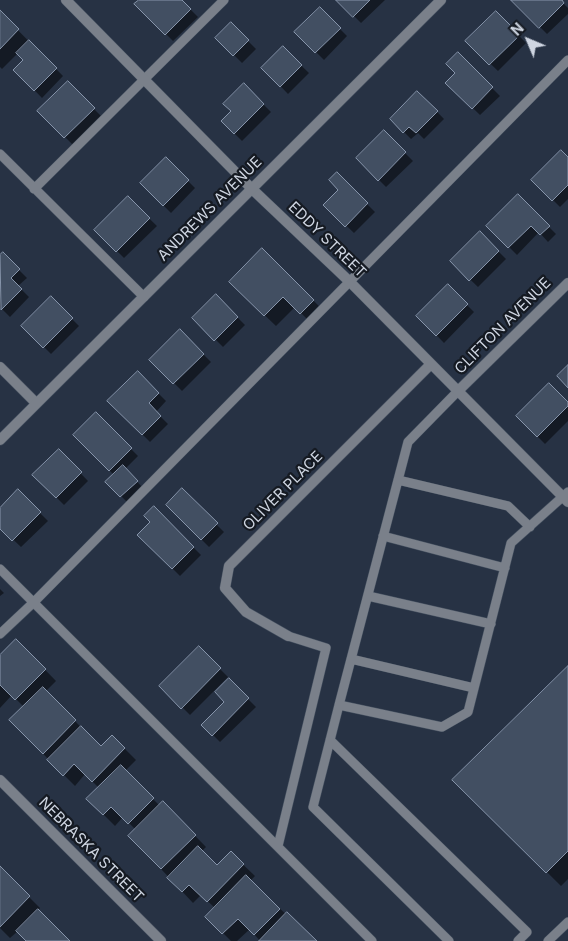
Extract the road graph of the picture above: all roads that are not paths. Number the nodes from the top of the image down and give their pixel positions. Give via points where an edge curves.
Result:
1 (66, 0) edge
2 (224, 0) edge
3 (441, 0) edge
4 (568, 60) edge
5 (146, 81) junction
6 (0, 154) edge
7 (34, 189) junction
8 (252, 189) junction
9 (350, 282) junction
10 (568, 283) edge
11 (144, 297) junction
12 (431, 364) junction
13 (0, 368) edge
14 (458, 391) junction
15 (36, 404) junction
16 (0, 440) edge
17 (398, 480) junction
18 (566, 497) edge
19 (530, 527) junction
20 (384, 536) junction
21 (505, 568) junction
22 (0, 569) edge
23 (368, 596) junction
24 (34, 602) junction
25 (490, 624) junction
26 (0, 634) edge
27 (288, 636) joint
28 (351, 659) junction
29 (474, 688) junction
30 (338, 706) junction
31 (330, 740) junction
32 (0, 780) edge
33 (278, 846) junction
34 (568, 922) edge
35 (161, 941) edge
36 (372, 941) edge
37 (449, 941) edge
38 (518, 941) edge
39 (548, 941) edge

1 - 5 street, EDDY STREET
2 - 5 lane
3 - 8 street, ANDREWS AVENUE
4 - 9 lane
5 - 7 lane
5 - 8 street, EDDY STREET
6 - 7 lane
7 - 11 lane
8 - 9 street, EDDY STREET
8 - 11 street, ANDREWS AVENUE
9 - 12 street, EDDY STREET
9 - 24 lane
10 - 14 street, CLIFTON AVENUE
11 - 15 street, ANDREWS AVENUE
12 - 14 street, EDDY STREET
12 - 27 street, OLIVER PLACE via 229,566 225,588 246,612
13 - 15 street
14 - 17 lane via 408,442
14 - 18 street, EDDY STREET
15 - 16 street, ANDREWS AVENUE
17 - 19 lane via 508,506
17 - 20 lane
18 - 19 lane
19 - 21 lane via 512,543
20 - 21 lane
20 - 23 lane
21 - 25 lane
22 - 24 lane
23 - 25 lane
23 - 28 lane
24 - 26 lane
24 - 33 lane
25 - 29 lane
27 - 33 lane via 326,648
28 - 29 lane
28 - 30 lane
29 - 30 lane via 468,712 442,728
30 - 31 lane
31 - 37 lane via 313,807
31 - 38 lane via 527,932
32 - 35 street, NEBRASKA STREET
33 - 36 lane
34 - 39 lane

